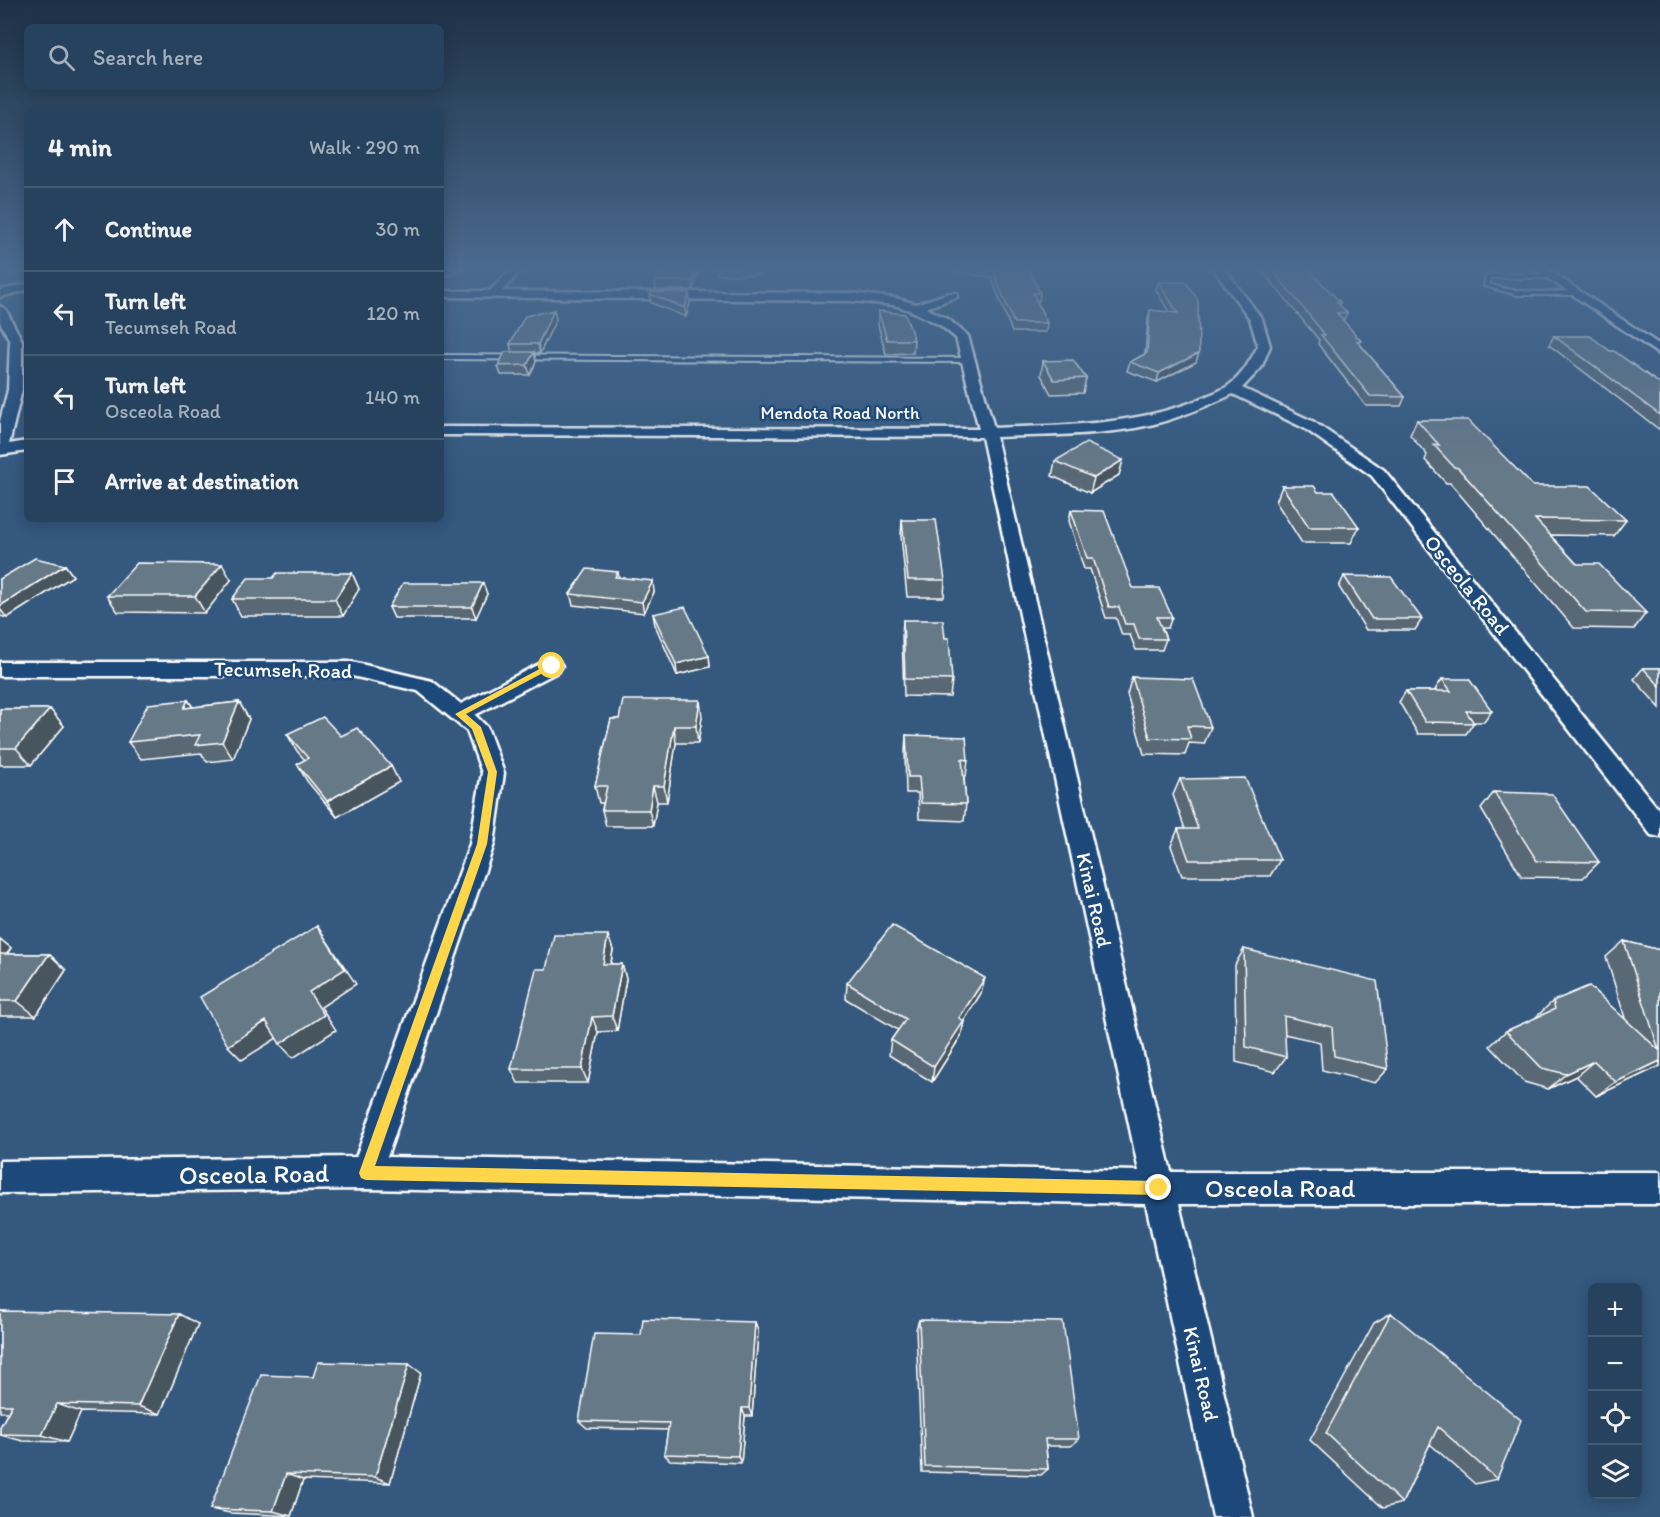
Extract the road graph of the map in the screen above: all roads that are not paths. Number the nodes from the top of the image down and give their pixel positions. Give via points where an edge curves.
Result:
1 (14, 338) edge
2 (962, 338) edge
3 (1262, 338) edge
4 (1641, 338) edge
5 (1660, 351) edge
6 (444, 357) edge
7 (968, 360) junction
8 (1233, 389) junction
9 (444, 430) edge
10 (988, 433) junction
11 (24, 446) edge
12 (0, 450) edge
13 (552, 666) dead end
14 (0, 669) edge
15 (459, 714) junction
16 (1660, 828) edge
17 (366, 1173) junction
18 (0, 1177) edge
19 (1159, 1188) junction
20 (1660, 1188) edge
21 (1233, 1517) edge

1 - 12 street via 15,390
2 - 7 street, Kinai Road
3 - 8 street via 1264,346 1254,368
4 - 5 street
6 - 7 lane
7 - 10 street, Kinai Road
8 - 10 street, Mendota Road North via 1151,420 1084,429
8 - 16 street, Osceola Road via 1309,425 1378,473
9 - 10 street, Mendota Road North
10 - 19 street, Kinai Road
11 - 12 street
13 - 15 street
14 - 15 street, Tecumseh Road via 352,669 425,686
15 - 17 street, Tecumseh Road via 476,727 492,772 482,844
17 - 18 street, Osceola Road
17 - 19 street, Osceola Road
19 - 20 street, Osceola Road
19 - 21 street, Kinai Road

